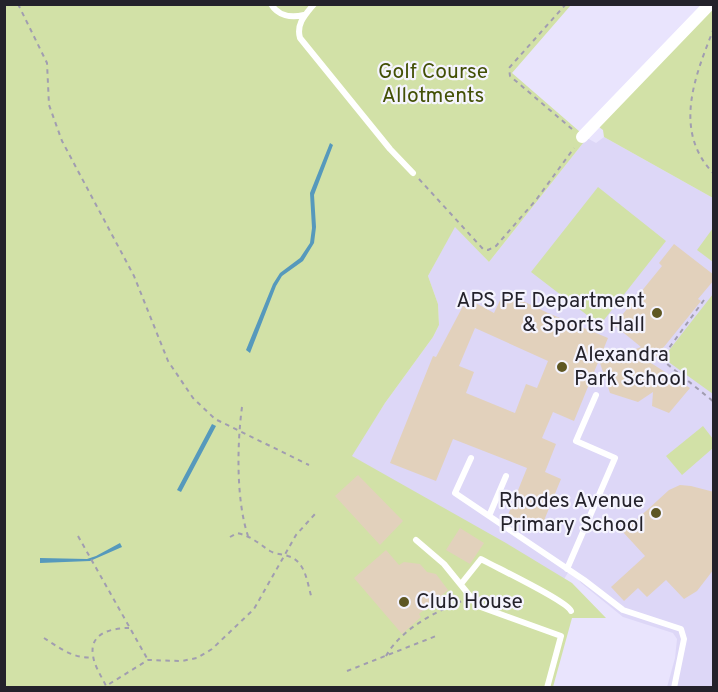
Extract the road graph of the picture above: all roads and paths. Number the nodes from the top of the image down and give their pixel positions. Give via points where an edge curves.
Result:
1 (18, 4) edge
2 (271, 4) edge
3 (314, 4) edge
4 (566, 4) edge
5 (710, 4) edge
6 (304, 15) junction
7 (714, 28) edge
8 (582, 137) junction
9 (413, 173) joint
10 (714, 174) edge
11 (704, 300) dead end
12 (596, 395) dead end
13 (714, 402) edge
14 (242, 406) dead end
15 (239, 431) junction
16 (471, 458) dead end
17 (309, 465) dead end
18 (506, 476) dead end
19 (315, 514) dead end
20 (489, 516) junction
21 (78, 536) dead end
22 (248, 536) junction
23 (230, 537) dead end
24 (417, 540) dead end
25 (286, 555) junction
26 (567, 569) junction
27 (461, 584) junction
28 (471, 597) junction
29 (312, 599) dead end
30 (571, 610) dead end
31 (129, 628) junction
32 (436, 636) dead end
33 (44, 638) dead end
34 (386, 656) junction
35 (93, 657) junction
36 (148, 660) junction
37 (347, 671) dead end
38 (547, 687) edge
39 (674, 687) edge

1 - 15 path via 47,63 49,105 62,141 134,276 168,362 193,398 215,419
2 - 6 lane via 284,15
3 - 6 lane
4 - 8 path via 508,73
5 - 8 street
6 - 9 lane via 300,38
7 - 10 path via 689,110 692,141 703,163
8 - 9 path via 536,200 496,246 488,250
11 - 13 path via 661,359
12 - 26 lane via 576,441 615,458
14 - 15 path
15 - 17 path
15 - 22 path via 241,501
16 - 20 lane via 455,493
18 - 20 lane
19 - 25 path via 296,535
20 - 26 lane
21 - 31 path
22 - 23 path via 237,533
22 - 25 path via 272,552
24 - 27 lane
25 - 29 path via 301,564
25 - 36 path via 254,609 212,649 190,660
26 - 39 lane via 623,610 681,630 684,639
27 - 28 lane
27 - 30 lane via 481,559 556,598
28 - 34 path via 430,615 391,646
28 - 38 lane via 478,606 561,636
31 - 35 path via 104,632 93,645
31 - 36 path
32 - 34 path
33 - 35 path via 64,651
34 - 37 path
35 - 36 path via 106,686

